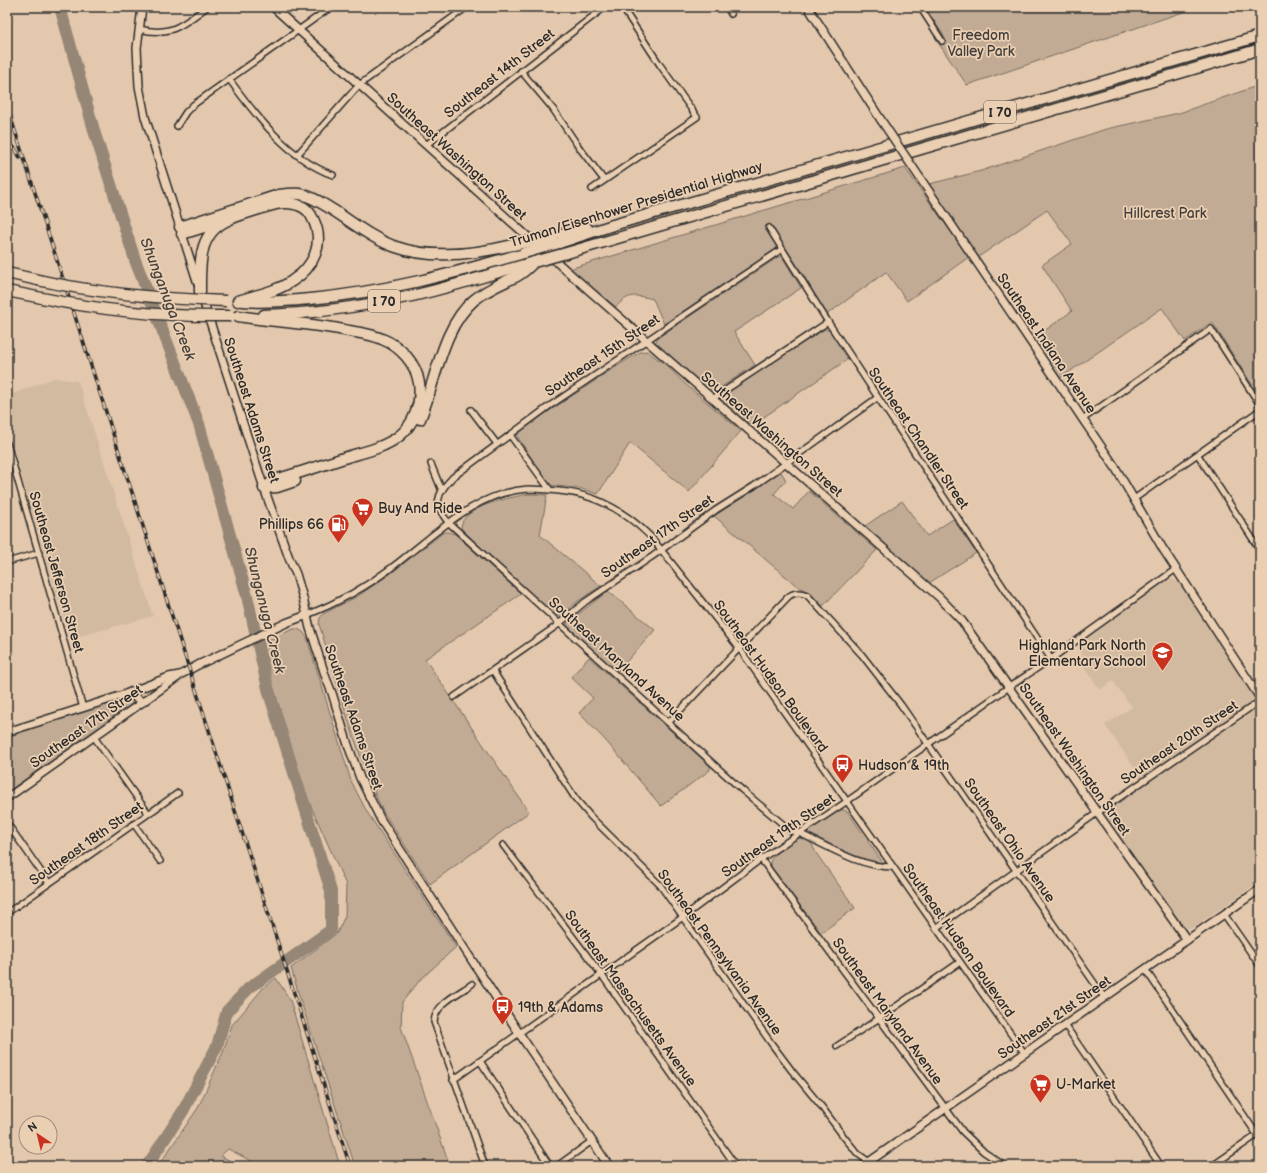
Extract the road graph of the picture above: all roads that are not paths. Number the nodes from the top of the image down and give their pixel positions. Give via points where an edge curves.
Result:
1 (142, 7) edge
2 (207, 7) edge
3 (273, 7) edge
4 (331, 7) edge
5 (467, 7) edge
6 (605, 7) edge
7 (622, 7) edge
8 (727, 7) edge
9 (808, 7) edge
10 (920, 7) edge
11 (731, 14) dead end
12 (139, 29) junction
13 (299, 30) junction
14 (1260, 36) edge
15 (942, 42) dead end
16 (1260, 48) edge
17 (1260, 54) edge
18 (1207, 65) junction
19 (521, 71) junction
20 (229, 79) junction
21 (359, 85) junction
22 (177, 126) dead end
23 (426, 145) junction
24 (297, 155) junction
25 (333, 175) dead end
26 (604, 180) junction
27 (592, 188) dead end
28 (229, 219) junction
29 (769, 228) dead end
30 (181, 231) junction
31 (556, 240) junction
32 (782, 249) junction
33 (534, 262) junction
34 (7, 273) edge
35 (7, 291) edge
36 (200, 292) junction
37 (238, 301) junction
38 (234, 316) junction
39 (828, 322) junction
40 (646, 341) junction
41 (877, 398) junction
42 (712, 399) junction
43 (1260, 405) edge
44 (471, 410) dead end
45 (1260, 410) edge
46 (1083, 419) junction
47 (510, 435) junction
48 (7, 443) edge
49 (497, 444) junction
50 (1198, 455) junction
51 (786, 463) junction
52 (431, 464) dead end
53 (264, 488) junction
54 (550, 490) junction
55 (442, 491) junction
56 (1134, 499) junction
57 (449, 523) junction
58 (661, 550) junction
59 (1260, 550) edge
60 (39, 553) junction
61 (7, 562) edge
62 (1176, 569) junction
63 (307, 615) junction
64 (559, 624) junction
65 (739, 648) junction
66 (1051, 660) junction
67 (493, 671) junction
68 (180, 675) junction
69 (1008, 687) junction
70 (123, 695) junction
71 (454, 698) dead end
72 (1260, 698) edge
73 (1260, 701) edge
74 (142, 702) junction
75 (83, 708) junction
76 (669, 722) junction
77 (7, 732) edge
78 (94, 737) junction
79 (928, 744) junction
80 (178, 792) dead end
81 (7, 798) edge
82 (846, 802) junction
83 (148, 813) junction
84 (1096, 813) junction
85 (7, 823) edge
86 (134, 824) junction
87 (799, 833) junction
88 (503, 845) dead end
89 (761, 859) junction
90 (160, 861) dead end
91 (893, 867) junction
92 (1016, 871) junction
93 (49, 883) junction
94 (1260, 889) edge
95 (7, 912) edge
96 (1224, 914) junction
97 (683, 917) junction
98 (936, 928) junction
99 (1187, 940) junction
100 (960, 962) junction
101 (1260, 966) edge
102 (1145, 969) junction
103 (601, 974) junction
104 (472, 984) dead end
105 (1104, 997) junction
106 (878, 1019) junction
107 (1065, 1025) junction
108 (519, 1033) junction
109 (837, 1046) dead end
110 (1025, 1054) junction
111 (480, 1061) junction
112 (453, 1080) junction
113 (945, 1109) junction
114 (1259, 1136) edge
115 (592, 1141) junction
116 (869, 1165) edge
117 (485, 1166) edge
118 (550, 1166) edge
119 (557, 1166) edge
120 (609, 1166) edge
121 (736, 1166) edge
122 (1005, 1166) edge
123 (1160, 1166) edge
124 (1212, 1166) edge

1 - 12 street, Southeast Adams Street
2 - 12 street via 170,31
3 - 13 street, Southeast Washington Street
4 - 13 street
5 - 21 street
6 - 19 street, Southeast 14th Street
7 - 26 street via 697,117
8 - 11 street
9 - 46 street, Southeast Indiana Avenue, bridge via 881,120
10 - 15 street
12 - 30 street, Southeast Adams Street via 139,86 145,117
13 - 20 street
13 - 21 street, Southeast Washington Street
14 - 31 highway, Truman/Eisenhower Presidential Highway / I 70
16 - 18 highway, Truman/Eisenhower Presidential Highway / I 70
17 - 18 highway
18 - 33 highway, Truman/Eisenhower Presidential Highway / I 70, bridge
19 - 23 street, Southeast 14th Street
19 - 26 street via 553,109
20 - 22 street via 193,105
20 - 24 street via 270,130
21 - 23 street, Southeast Washington Street
21 - 24 street
23 - 40 street, Southeast Washington Street
24 - 25 street via 315,168
26 - 27 street
28 - 30 highway
28 - 36 highway via 216,227 203,245
28 - 37 highway via 286,202 304,207 311,214 318,234 316,253 309,266 298,277 272,291
29 - 32 street, Southeast Chandler Street
30 - 31 highway, bridge via 279,195 293,193 322,203 389,244 412,252 458,254
30 - 36 street, Southeast Adams Street
31 - 37 highway, Truman/Eisenhower Presidential Highway / I 70, bridge via 524,253 423,281 375,291 283,301
32 - 39 street, Southeast Chandler Street
32 - 40 street, Southeast 15th Street
33 - 38 highway, Truman/Eisenhower Presidential Highway / I 70 via 421,294 384,301 279,315
33 - 53 highway via 518,275 475,299 462,313 448,338 419,422 402,442 386,451 277,487
34 - 37 highway, Truman/Eisenhower Presidential Highway / I 70, bridge via 80,289 140,296
35 - 38 highway, Truman/Eisenhower Presidential Highway / I 70, bridge via 96,308 139,313
36 - 53 street, Southeast Adams Street
38 - 53 highway via 324,326 380,338 396,347 409,360 415,369 420,388 418,408 409,426 399,437 370,450 275,480
39 - 41 street, Southeast Chandler Street
39 - 42 street
40 - 42 street, Southeast Washington Street
40 - 47 street, Southeast 15th Street
41 - 51 street, Southeast 17th Street
41 - 66 street, Southeast Chandler Street
42 - 51 street, Southeast Washington Street
43 - 46 street via 1211,329
44 - 49 street
45 - 50 street
46 - 56 street, Southeast Indiana Avenue
47 - 49 street, Southeast 15th Street
47 - 54 street
48 - 60 street, Southeast Jefferson Street
49 - 55 street, Southeast 15th Street via 452,478
50 - 56 street
50 - 59 street
51 - 58 street, Southeast 17th Street
51 - 69 street, Southeast Washington Street via 952,610
52 - 55 street
53 - 63 street, Southeast Adams Street via 296,574
54 - 57 street, Southeast Hudson Boulevard via 528,490 500,495 473,507
54 - 58 street, Southeast Hudson Boulevard via 578,493 618,510 641,527
55 - 57 street, Southeast Maryland Avenue via 439,509
56 - 62 street, Southeast Indiana Avenue
57 - 63 street via 363,588
57 - 64 street, Southeast Maryland Avenue
58 - 64 street, Southeast 17th Street via 585,602
58 - 65 street, Southeast Hudson Boulevard
60 - 61 street
60 - 75 street, Southeast Jefferson Street
62 - 66 street, Southeast 19th Street
62 - 72 street, Southeast Indiana Avenue
63 - 68 street
63 - 108 street, Southeast Adams Street via 352,757 372,804
64 - 67 street, Southeast 17th Street
64 - 76 street, Southeast Maryland Avenue
65 - 76 street
65 - 79 street, Southeast Ohio Avenue via 791,595 799,593 807,596 862,655
65 - 82 street, Southeast Hudson Boulevard
66 - 69 street, Southeast 19th Street
67 - 71 street, Southeast 17th Street
67 - 97 street, Southeast Pennsylvania Avenue via 575,798 656,881
68 - 70 street
68 - 74 street, Southeast 17th Street
69 - 79 street, Southeast 19th Street
69 - 84 street, Southeast Washington Street
70 - 74 street via 131,695
70 - 75 street
73 - 84 street, Southeast 20th Street
74 - 78 street, Southeast 17th Street
75 - 77 street
76 - 87 street, Southeast Maryland Avenue via 742,790 791,831
78 - 81 street, Southeast 17th Street
78 - 83 street
79 - 82 street, Southeast 19th Street
79 - 92 street, Southeast Ohio Avenue
80 - 83 street, Southeast 18th Street
82 - 87 street, Southeast 19th Street
82 - 91 street, Southeast Hudson Boulevard
83 - 86 street, Southeast 18th Street
84 - 92 street, Southeast 20th Street
84 - 99 street, Southeast Washington Street
85 - 93 street
86 - 90 street
86 - 93 street, Southeast 18th Street
87 - 89 street, Southeast 19th Street
87 - 91 street, Southeast Maryland Avenue via 860,862
88 - 103 street, Southeast Massachusetts Avenue
89 - 97 street, Southeast 19th Street
89 - 106 street, Southeast Maryland Avenue
91 - 98 street, Southeast Hudson Boulevard
92 - 98 street, Southeast 20th Street
92 - 105 street, Southeast Ohio Avenue
93 - 95 street, Southeast 18th Street
94 - 96 street, Southeast 21st Street
96 - 99 street, Southeast 21st Street
96 - 101 street
97 - 103 street, Southeast 19th Street
97 - 116 street, Southeast Pennsylvania Avenue via 792,1071
98 - 100 street, Southeast Hudson Boulevard
99 - 102 street, Southeast 21st Street
100 - 106 street
100 - 110 street, Southeast Hudson Boulevard
102 - 105 street, Southeast 21st Street
102 - 114 street
103 - 108 street, Southeast 19th Street
103 - 121 street, Southeast Massachusetts Avenue
104 - 112 street via 442,1006 434,1018
105 - 107 street, Southeast 21st Street
106 - 109 street
106 - 113 street, Southeast Maryland Avenue
107 - 110 street, Southeast 21st Street
107 - 123 street
108 - 111 street, Southeast 19th Street
108 - 115 street, Southeast Adams Street
110 - 113 street, Southeast 21st Street
111 - 112 street, Southeast 19th Street
111 - 118 street
112 - 117 street
113 - 116 street, Southeast 21st Street
113 - 122 street, Southeast Maryland Avenue via 973,1143
114 - 124 street
115 - 119 street
115 - 120 street, Southeast Adams Street

